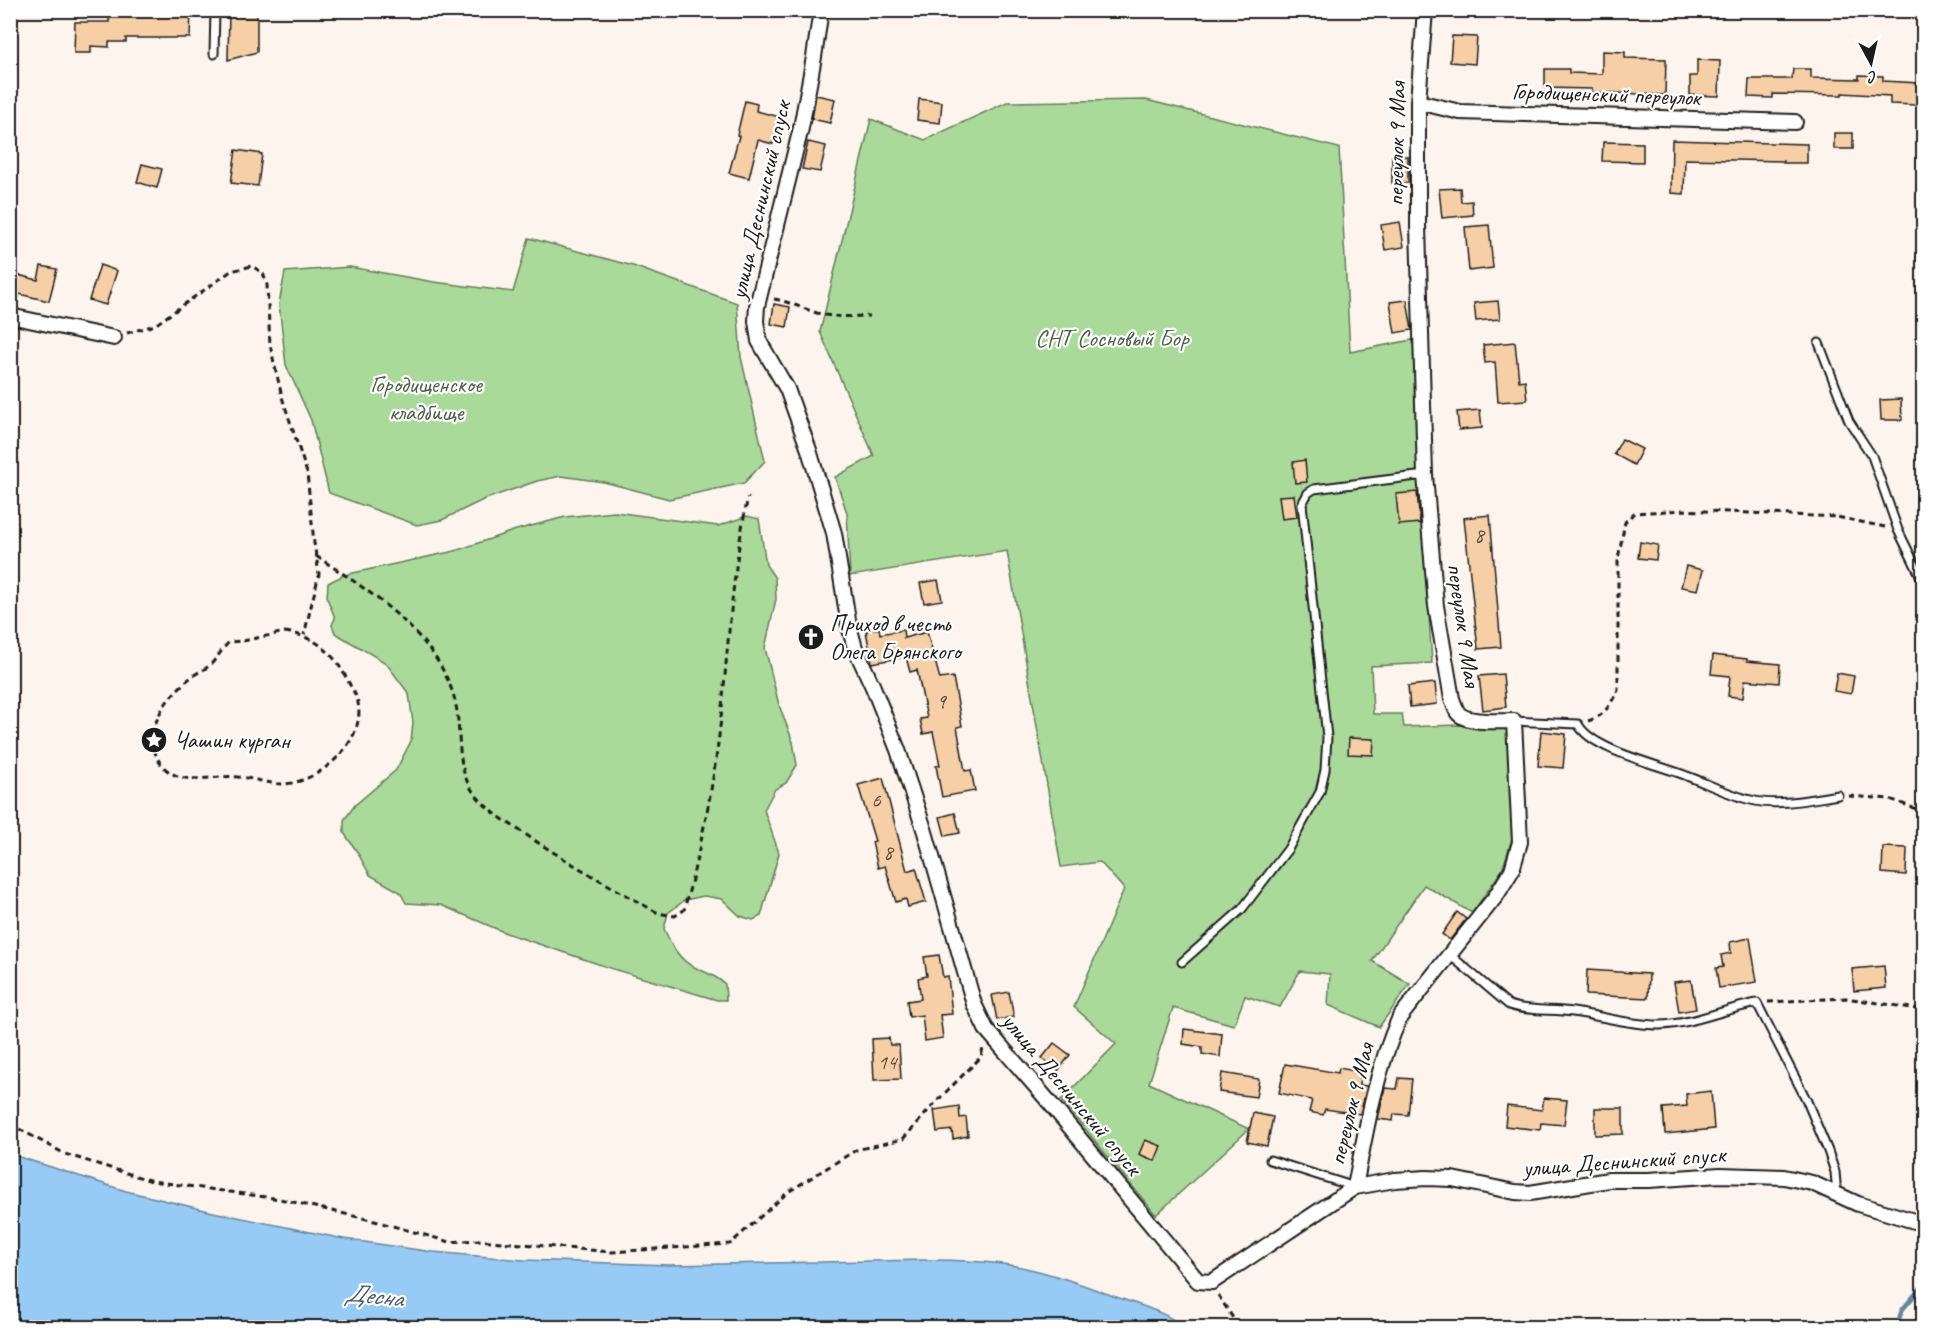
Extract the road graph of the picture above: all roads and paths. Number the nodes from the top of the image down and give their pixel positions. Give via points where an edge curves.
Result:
1 (215, 10) edge
2 (821, 10) edge
3 (1425, 10) edge
4 (214, 54) dead end
5 (1418, 102) junction
6 (1795, 122) dead end
7 (761, 296) junction
8 (10, 316) edge
9 (870, 316) dead end
10 (114, 338) joint
11 (1819, 343) dead end
12 (1425, 475) junction
13 (748, 497) dead end
14 (1898, 530) junction
15 (316, 556) junction
16 (1923, 583) edge
17 (304, 635) junction
18 (1514, 721) junction
19 (1578, 724) junction
20 (1838, 795) joint
21 (1923, 812) edge
22 (1450, 955) junction
23 (1182, 962) dead end
24 (1757, 1003) junction
25 (1923, 1010) edge
26 (986, 1029) junction
27 (10, 1124) edge
28 (1270, 1160) dead end
29 (1355, 1187) junction
30 (1837, 1195) junction
31 (1923, 1222) edge
32 (1212, 1282) junction
33 (1241, 1328) edge

1 - 4 lane
2 - 7 street, улица Деснинский спуск via 801,128
3 - 5 street, переулок 9 Мая
5 - 6 street, Городищенский переулок via 1460,112
5 - 12 street, переулок 9 Мая
7 - 9 path via 835,317
7 - 26 street, улица Деснинский спуск via 756,321 759,341 787,389 809,450 834,533 855,648 898,750 974,1004
8 - 10 street
10 - 15 path via 155,325 231,271 252,266 263,273 270,345 307,473
11 - 14 lane via 1849,421 1872,456
12 - 18 street, переулок 9 Мая via 1436,606 1452,699 1465,718
12 - 23 lane via 1314,489 1302,504 1327,737 1320,792 1288,849 1242,909
13 - 15 path via 730,614 710,802 684,910 675,916 658,913 486,808 463,772 456,702 446,673 393,611
14 - 16 lane
14 - 19 path via 1837,517 1683,510 1634,513 1625,522 1618,559 1618,690 1608,709
15 - 17 path via 320,574
17 - 17 path via 285,632 229,642 210,666 176,691 155,726 155,756 166,771 179,778 238,777 285,784 329,766 346,748 355,730 358,703 333,656
18 - 19 lane
18 - 22 street, переулок 9 Мая via 1520,842 1515,861 1497,896
19 - 20 lane via 1581,731 1597,742 1624,755 1752,800 1800,801
20 - 21 path via 1890,800
22 - 24 lane via 1509,1005 1519,1008 1661,1025 1705,1018
22 - 29 street, переулок 9 Мая via 1400,1017 1389,1040
24 - 25 path via 1846,998
24 - 30 lane via 1828,1151
26 - 27 path via 981,1057 903,1138 856,1150 788,1192 730,1244 611,1252 489,1241 450,1242 280,1199 152,1182 65,1154
26 - 32 street, улица Деснинский спуск via 1198,1281
28 - 29 lane
29 - 30 street, улица Деснинский спуск via 1405,1179 1452,1179 1530,1193 1610,1180 1720,1175 1784,1177 1812,1183
29 - 32 street, улица Деснинский спуск
30 - 31 street, улица Деснинский спуск
32 - 33 path

